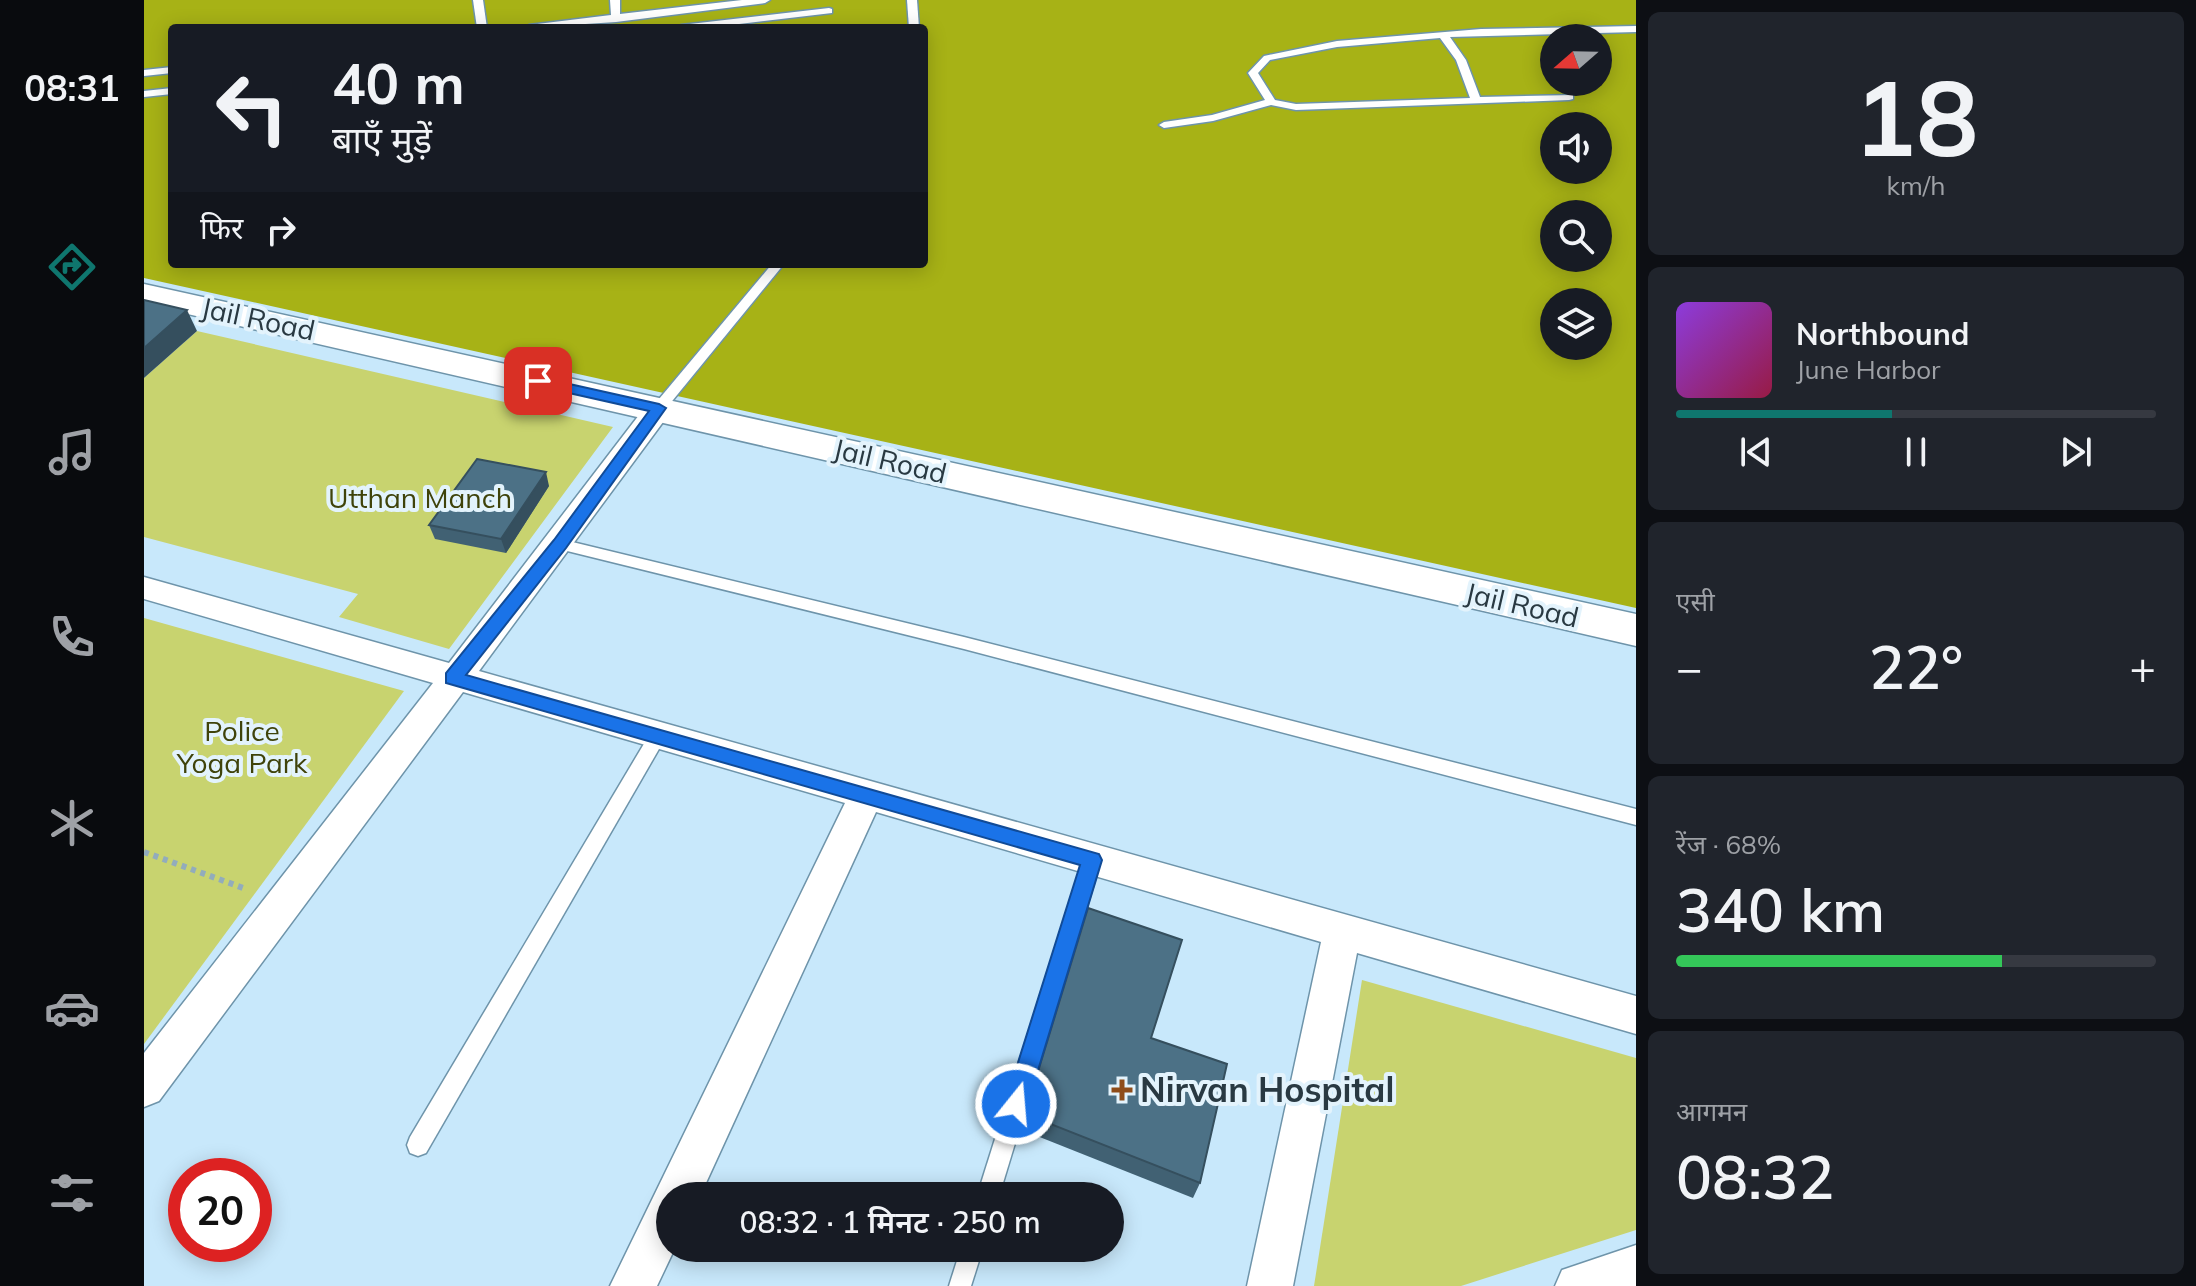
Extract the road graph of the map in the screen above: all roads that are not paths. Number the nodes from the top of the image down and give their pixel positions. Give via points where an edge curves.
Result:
1 (478, 0) edge
2 (615, 0) edge
3 (758, 0) edge
4 (765, 0) edge
5 (912, 0) edge
6 (829, 11) dead end
7 (766, 18) junction
8 (616, 19) junction
9 (481, 24) edge
10 (587, 24) edge
11 (715, 24) edge
12 (914, 24) edge
13 (1636, 29) edge
14 (1443, 35) junction
15 (168, 70) edge
16 (144, 73) edge
17 (168, 91) edge
18 (144, 94) edge
19 (1569, 97) dead end
20 (1476, 100) junction
21 (1271, 102) junction
22 (1164, 125) dead end
23 (775, 268) edge
24 (144, 294) edge
25 (659, 408) junction
26 (560, 544) junction
27 (144, 588) edge
28 (1636, 630) edge
29 (453, 678) junction
30 (657, 737) junction
31 (867, 794) junction
32 (1636, 817) edge
33 (1092, 860) junction
34 (1342, 933) junction
35 (1636, 1015) edge
36 (144, 1087) edge
37 (418, 1145) dead end
38 (684, 1182) edge
39 (992, 1182) edge
40 (656, 1239) edge
41 (968, 1262) edge
42 (1636, 1268) edge
43 (633, 1286) edge
44 (960, 1286) edge
45 (1270, 1286) edge
46 (1578, 1286) edge

1 - 9 lane
2 - 8 lane
3 - 4 lane
3 - 7 lane
3 - 8 lane
5 - 12 lane
6 - 7 lane
7 - 11 lane
8 - 10 lane
13 - 14 lane
14 - 20 lane via 1461,60
14 - 21 lane via 1337,44 1267,58 1253,73
15 - 16 lane
17 - 18 lane
19 - 20 lane
20 - 21 lane via 1344,107
21 - 22 lane
23 - 25 lane
24 - 25 street, Jail Road
25 - 26 street
25 - 28 street, Jail Road
26 - 29 street
26 - 32 lane via 832,607
27 - 29 street
29 - 30 street
29 - 36 street
30 - 31 street
30 - 37 lane
31 - 33 street
31 - 38 street
33 - 34 street
33 - 39 lane
34 - 35 street
34 - 45 street
40 - 43 street
41 - 44 lane
42 - 46 street

